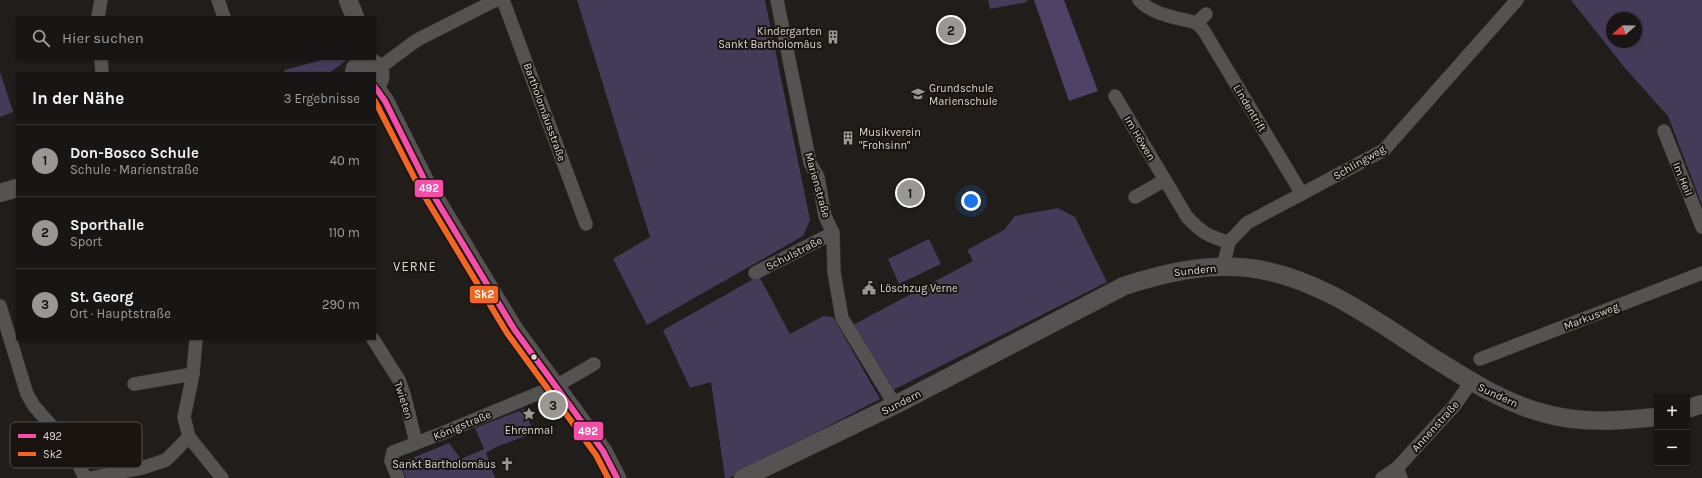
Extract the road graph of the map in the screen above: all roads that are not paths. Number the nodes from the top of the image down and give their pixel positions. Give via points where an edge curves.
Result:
1 (101, 0) edge
2 (218, 0) edge
3 (348, 0) edge
4 (496, 0) edge
5 (503, 0) edge
6 (777, 0) edge
7 (1139, 0) edge
8 (1517, 0) edge
9 (98, 16) edge
10 (224, 16) edge
11 (355, 16) edge
12 (101, 60) edge
13 (366, 65) edge
14 (102, 72) edge
15 (374, 72) edge
16 (376, 74) edge
17 (376, 85) edge
18 (376, 89) edge
19 (1115, 96) dead end
20 (1664, 131) dead end
21 (1166, 180) junction
22 (16, 188) edge
23 (0, 193) edge
24 (1302, 194) junction
25 (1135, 197) dead end
26 (586, 224) dead end
27 (1702, 227) edge
28 (833, 233) junction
29 (1229, 242) junction
30 (1223, 267) junction
31 (755, 273) dead end
32 (1702, 273) edge
33 (0, 306) edge
34 (196, 340) edge
35 (374, 340) edge
36 (1480, 359) dead end
37 (594, 364) dead end
38 (193, 374) junction
39 (1471, 382) junction
40 (134, 384) dead end
41 (556, 386) junction
42 (1702, 404) edge
43 (895, 405) junction
44 (1690, 408) edge
45 (1654, 417) edge
46 (48, 422) edge
47 (189, 437) junction
48 (416, 442) junction
49 (80, 468) edge
50 (1399, 473) edge
51 (85, 478) edge
52 (91, 478) edge
53 (222, 478) edge
54 (398, 478) edge
55 (617, 478) edge
56 (743, 478) edge
57 (1382, 478) edge

1 - 9 street
2 - 10 street
3 - 11 street
4 - 13 street
5 - 26 street, Bartholomäusstraße
6 - 28 street, Marienstraße via 810,163 818,177 825,216
7 - 24 street, Lindentrift via 1144,6 1162,15 1201,19 1204,31
8 - 24 street, Schlingweg via 1384,150
12 - 14 street
13 - 15 street
16 - 17 street via 380,78
18 - 41 street via 426,183 514,329
19 - 21 street, Im Höwen
20 - 27 street, Im Heil
21 - 25 street
21 - 29 street, Im Höwen via 1187,217 1200,230 1212,238
22 - 23 street
24 - 29 street, Schlingweg via 1247,223
28 - 31 street, Schulstraße
28 - 43 street, Marienstraße via 834,272 842,318
29 - 30 street, Schlingweg
30 - 39 street, Sundern via 1276,273 1310,285 1344,302
30 - 43 street, Sundern via 1162,274 1124,286
32 - 36 street, Markusweg
33 - 46 street via 27,394
34 - 38 street
35 - 48 street, Twieten via 399,380
37 - 41 street
38 - 40 street
38 - 47 street via 184,417
39 - 45 street, Sundern via 1517,405 1572,419 1619,421
39 - 50 street, Annenstraße
41 - 48 street, Königstraße
41 - 55 street via 603,451
42 - 44 street
43 - 56 street, Sundern
47 - 52 street via 166,460 142,468
47 - 53 street
48 - 54 street, Königstraße via 393,452 391,460
49 - 51 street
50 - 57 street, Annenstraße

